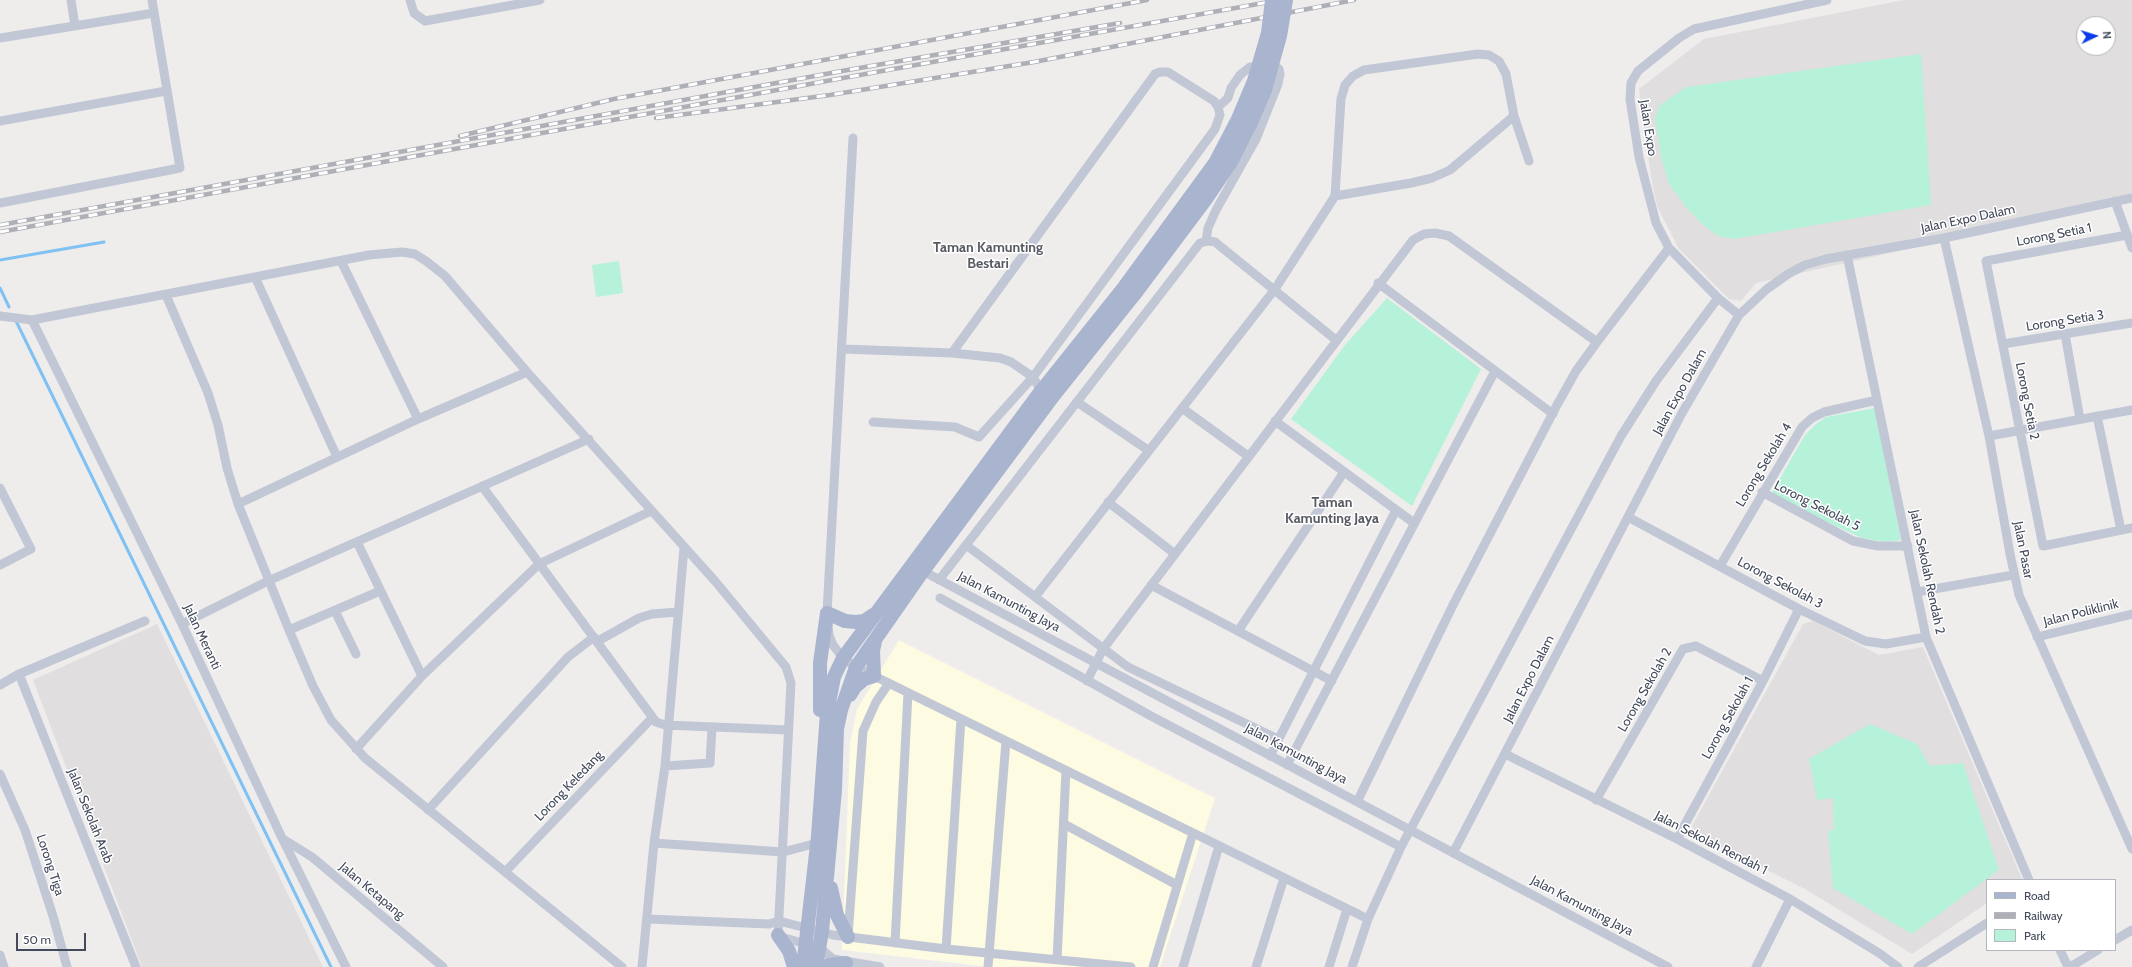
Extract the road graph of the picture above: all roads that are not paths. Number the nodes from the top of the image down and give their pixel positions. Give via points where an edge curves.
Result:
1 (71, 0) edge
2 (152, 0) edge
3 (410, 0) edge
4 (488, 0) edge
5 (540, 0) edge
6 (1272, 0) edge
7 (1286, 0) edge
8 (1827, 0) edge
9 (489, 10) junction
10 (154, 13) junction
11 (75, 26) junction
12 (0, 38) edge
13 (166, 91) junction
14 (1218, 107) junction
15 (1514, 116) junction
16 (0, 121) edge
17 (853, 138) dead end
18 (1529, 161) dead end
19 (1335, 196) junction
20 (2132, 198) edge
21 (2115, 201) junction
22 (0, 203) edge
23 (2127, 234) junction
24 (1944, 238) junction
25 (1206, 241) junction
26 (1669, 248) junction
27 (2132, 248) edge
28 (1847, 255) junction
29 (341, 261) junction
30 (1986, 261) joint
31 (255, 277) junction
32 (1378, 283) junction
33 (1275, 289) junction
34 (1129, 290) junction
35 (166, 295) junction
36 (1718, 298) junction
37 (1739, 315) junction
38 (0, 316) edge
39 (32, 320) junction
40 (2132, 323) edge
41 (2065, 334) junction
42 (1336, 340) junction
43 (1597, 342) junction
44 (2003, 344) junction
45 (843, 348) junction
46 (952, 353) junction
47 (1495, 370) junction
48 (527, 372) junction
49 (1033, 377) junction
50 (1041, 391) junction
51 (1877, 400) junction
52 (1077, 402) junction
53 (1182, 408) junction
54 (2132, 410) edge
55 (1553, 414) junction
56 (2096, 416) junction
57 (418, 419) junction
58 (2080, 419) junction
59 (1275, 421) junction
60 (873, 422) dead end
61 (2020, 430) junction
62 (1989, 436) junction
63 (589, 439) junction
64 (1148, 450) junction
65 (1248, 456) junction
66 (337, 457) junction
67 (1344, 472) junction
68 (482, 486) junction
69 (0, 488) edge
70 (1762, 492) junction
71 (1108, 502) junction
72 (238, 504) junction
73 (651, 510) junction
74 (1396, 510) junction
75 (1628, 517) junction
76 (1414, 523) junction
77 (2132, 528) edge
78 (2120, 530) junction
79 (357, 542) junction
80 (966, 546) junction
81 (1908, 546) junction
82 (684, 548) junction
83 (1175, 554) junction
84 (539, 564) junction
85 (0, 565) edge
86 (1720, 566) junction
87 (917, 568) junction
88 (2014, 575) junction
89 (939, 580) junction
90 (268, 581) junction
91 (1151, 585) junction
92 (380, 591) junction
93 (1917, 592) junction
94 (1035, 597) junction
95 (940, 598) dead end
96 (1799, 609) junction
97 (335, 611) junction
98 (678, 612) junction
99 (827, 613) junction
100 (2132, 614) edge
101 (874, 615) junction
102 (145, 621) dead end
103 (182, 624) junction
104 (289, 630) junction
105 (1238, 631) junction
106 (877, 637) junction
107 (1926, 637) junction
108 (2037, 637) junction
109 (596, 639) junction
110 (1103, 649) junction
111 (356, 654) dead end
112 (843, 658) junction
113 (1096, 663) junction
114 (856, 667) junction
115 (1313, 671) junction
116 (19, 674) junction
117 (422, 676) junction
118 (874, 676) junction
119 (1332, 680) junction
120 (1087, 681) junction
121 (1763, 681) junction
122 (889, 683) junction
123 (0, 685) edge
124 (908, 693) junction
125 (841, 710) junction
126 (652, 718) junction
127 (961, 719) junction
128 (668, 725) junction
129 (712, 726) junction
130 (788, 730) junction
131 (825, 736) junction
132 (1278, 739) junction
133 (1006, 741) junction
134 (356, 749) junction
135 (1505, 754) junction
136 (1270, 756) junction
137 (1287, 765) junction
138 (665, 766) junction
139 (1066, 770) junction
140 (0, 774) edge
141 (1596, 800) junction
142 (1357, 802) junction
143 (428, 810) junction
144 (832, 824) junction
145 (1064, 824) junction
146 (1411, 830) junction
147 (1193, 833) junction
148 (282, 838) junction
149 (1676, 838) junction
150 (654, 843) junction
151 (817, 843) junction
152 (1219, 846) junction
153 (1402, 846) junction
154 (2132, 849) edge
155 (784, 852) junction
156 (1453, 853) junction
157 (505, 872) junction
158 (1284, 878) junction
159 (2029, 879) edge
160 (1178, 885) junction
161 (1790, 899) junction
162 (1347, 909) junction
163 (648, 919) junction
164 (1368, 919) junction
165 (779, 921) junction
166 (769, 924) junction
167 (1986, 924) edge
168 (808, 927) junction
169 (2132, 930) edge
170 (822, 931) junction
171 (778, 935) junction
172 (848, 937) junction
173 (2116, 939) edge
174 (895, 943) junction
175 (806, 945) junction
176 (820, 948) junction
177 (946, 949) junction
178 (2061, 951) edge
179 (2096, 951) edge
180 (990, 953) junction
181 (0, 955) edge
182 (1057, 960) junction
183 (845, 965) edge
184 (4, 967) edge
185 (67, 967) edge
186 (136, 967) edge
187 (346, 967) edge
188 (443, 967) edge
189 (622, 967) edge
190 (642, 967) edge
191 (794, 967) edge
192 (803, 967) edge
193 (816, 967) edge
194 (825, 967) edge
195 (880, 967) edge
196 (988, 967) edge
197 (1126, 967) edge
198 (1131, 967) edge
199 (1153, 967) edge
200 (1183, 967) edge
201 (1256, 967) edge
202 (1329, 967) edge
203 (1352, 967) edge
204 (1668, 967) edge
205 (1756, 967) edge
206 (1898, 967) edge
207 (1918, 967) edge
208 (2069, 967) edge

1 - 11 street
2 - 10 street
3 - 9 street via 414,13 425,21
4 - 9 street
5 - 9 street
6 - 34 main road, bridge via 1268,33 1254,80 1238,119 1215,164
7 - 34 main road, bridge via 1280,36 1265,90 1231,162 1206,199
8 - 26 street, Jalan Expo via 1694,29 1638,72 1631,83 1630,99 1639,157 1656,224
10 - 11 street
10 - 13 street
11 - 12 street
13 - 16 street
13 - 22 street via 180,168
14 - 25 street via 1228,98 1240,75 1250,67 1275,66 1279,69 1278,84 1256,139 1216,210 1208,228
14 - 46 street via 1214,101 1168,72 1155,74
14 - 49 street via 1220,115 1215,129
15 - 18 street
15 - 19 street via 1450,170 1411,183
15 - 19 street via 1506,74 1499,61 1489,55 1446,58 1364,70 1353,76 1345,85 1341,99
17 - 45 street
19 - 33 street
20 - 21 street, Jalan Expo Dalam
21 - 23 street
21 - 24 street, Jalan Expo Dalam
23 - 27 street
23 - 30 street, Lorong Setia 1
24 - 28 street, Jalan Expo Dalam
24 - 62 street, Jalan Pasar
25 - 33 street via 1215,242
25 - 52 street via 1200,243 1193,251
26 - 36 street, Jalan Expo
26 - 43 street
28 - 37 street, Jalan Expo Dalam via 1805,265 1788,274
28 - 51 street, Jalan Sekolah Rendah 2
29 - 31 street
29 - 48 street via 396,252 415,254 445,276
29 - 57 street
30 - 44 street, Lorong Setia 2
31 - 35 street
31 - 66 street
32 - 42 street
32 - 43 street via 1413,240 1424,234 1449,236
32 - 47 street
33 - 42 street
33 - 53 street
34 - 50 main road
34 - 87 main road via 1052,399
35 - 39 street
35 - 72 street via 208,393
36 - 37 street, Jalan Expo
36 - 146 street via 1656,381 1621,436
37 - 75 street, Jalan Expo Dalam via 1682,413
38 - 39 street
39 - 103 street, Jalan Meranti
40 - 41 street, Lorong Setia 3
41 - 44 street, Lorong Setia 3
41 - 58 street
42 - 59 street
43 - 55 street via 1576,371
44 - 61 street, Lorong Setia 2
45 - 46 street
45 - 99 street
46 - 49 street via 1000,358 1011,362
47 - 55 street
47 - 76 street
48 - 57 street
48 - 63 street
49 - 50 street
49 - 60 street via 979,437 955,428
50 - 87 main road
51 - 70 street, Lorong Sekolah 4 via 1824,412 1812,418 1802,427
51 - 81 street, Jalan Sekolah Rendah 2
52 - 64 street
52 - 80 street
53 - 64 street
53 - 65 street
54 - 56 street
55 - 142 street via 1453,605
56 - 58 street
56 - 78 street
57 - 66 street
58 - 61 street
59 - 65 street
59 - 67 street
61 - 62 street
61 - 78 street, Lorong Setia 2 via 2043,546
62 - 88 street, Jalan Pasar
63 - 68 street
63 - 73 street
64 - 71 street
65 - 83 street
66 - 72 street
67 - 74 street
67 - 105 street
68 - 79 street
68 - 84 street
69 - 85 street via 31,549
70 - 81 street, Lorong Sekolah 5 via 1854,540 1878,546
70 - 86 street, Lorong Sekolah 4
71 - 83 street
71 - 94 street
72 - 90 street
73 - 82 street
73 - 84 street
74 - 76 street
74 - 115 street
75 - 86 street, Lorong Sekolah 3
75 - 135 street, Jalan Expo Dalam
76 - 119 street
77 - 78 street
79 - 90 street
79 - 92 street
80 - 89 street
80 - 94 street
81 - 93 street, Jalan Sekolah Rendah 2
82 - 98 street
82 - 130 street via 786,666 791,683
83 - 91 street
84 - 109 street
84 - 117 street
86 - 96 street, Lorong Sekolah 3
87 - 89 street, Jalan Kamunting Jaya
87 - 101 main road
87 - 106 main road
88 - 93 street
88 - 108 street, Jalan Pasar via 2019,595
89 - 113 street, Jalan Kamunting Jaya
90 - 103 street
90 - 104 street
91 - 105 street
91 - 110 street
92 - 97 street
92 - 117 street
93 - 107 street, Jalan Sekolah Rendah 2
94 - 110 street
95 - 120 street
96 - 107 street, Lorong Sekolah 3 via 1874,644
96 - 121 street, Lorong Sekolah 1
97 - 104 street
97 - 111 street
98 - 109 street via 639,618
98 - 128 street
99 - 101 main road via 845,621 856,622
99 - 112 street via 831,640
99 - 131 main road via 822,638 820,678 820,713
100 - 108 street, Jalan Poliklinik
101 - 112 main road
102 - 116 street
103 - 148 street, Jalan Meranti
104 - 134 street via 331,720
105 - 115 street
106 - 114 main road
106 - 118 main road via 873,651
107 - 159 street, Jalan Sekolah Rendah 2
108 - 154 street, Jalan Pasar
109 - 126 street
109 - 143 street via 568,657
110 - 113 street
110 - 132 street via 1128,667
112 - 114 street
112 - 131 main road via 829,696
113 - 120 street
113 - 136 street, Jalan Kamunting Jaya
114 - 118 street
114 - 125 main road
115 - 119 street
115 - 132 street
116 - 123 street
116 - 186 street, Jalan Sekolah Arab
117 - 134 street
118 - 122 street
118 - 125 main road via 864,679 855,687
119 - 137 street
120 - 153 street
121 - 141 street, Lorong Sekolah 2 via 1696,646 1683,649
121 - 149 street, Lorong Sekolah 1
122 - 124 street
122 - 172 street via 876,702 863,731
124 - 127 street
124 - 174 street
125 - 144 main road via 837,729
126 - 128 street
126 - 157 street, Lorong Keledang
127 - 133 street
127 - 177 street
128 - 129 street
128 - 138 street
129 - 130 street
129 - 138 street via 710,763
130 - 155 street
131 - 151 main road
132 - 136 street
133 - 139 street
133 - 180 street
134 - 143 street
135 - 141 street, Jalan Sekolah Rendah 1
135 - 156 street, Jalan Expo Dalam
136 - 137 street, Jalan Kamunting Jaya
137 - 142 street, Jalan Kamunting Jaya
138 - 150 street
139 - 145 street
139 - 147 street
140 - 185 street, Lorong Tiga via 25,830
141 - 149 street, Jalan Sekolah Rendah 1
142 - 146 street, Jalan Kamunting Jaya
143 - 157 street
144 - 170 main road
144 - 172 main road via 831,889 837,916
145 - 160 street
145 - 182 street
146 - 153 street
146 - 156 street, Jalan Kamunting Jaya
147 - 152 street
147 - 160 street
148 - 187 street, Jalan Meranti
148 - 188 street, Jalan Ketapang via 312,858
149 - 161 street, Jalan Sekolah Rendah 1
150 - 155 street
150 - 163 street
151 - 155 street
151 - 168 main road
152 - 158 street
152 - 200 street
153 - 164 street
155 - 165 street
156 - 204 street, Jalan Kamunting Jaya
157 - 189 street
158 - 162 street
158 - 201 street
160 - 199 street
161 - 205 street
161 - 206 street, Jalan Sekolah Rendah 1
162 - 164 street
162 - 202 street
163 - 166 street
163 - 190 street
164 - 203 street
165 - 166 street
165 - 168 street
165 - 171 street
166 - 171 street
167 - 207 street
168 - 170 street
168 - 175 main road
169 - 173 street
170 - 172 street
170 - 176 main road
171 - 175 street
171 - 191 main road via 789,951
172 - 174 street
174 - 177 street
175 - 176 street
175 - 192 main road
176 - 183 street via 829,958
176 - 193 main road
177 - 180 street
178 - 208 street
179 - 208 street
180 - 182 street
180 - 196 street
181 - 184 street
182 - 197 street
183 - 194 main road
183 - 195 street
197 - 198 street

